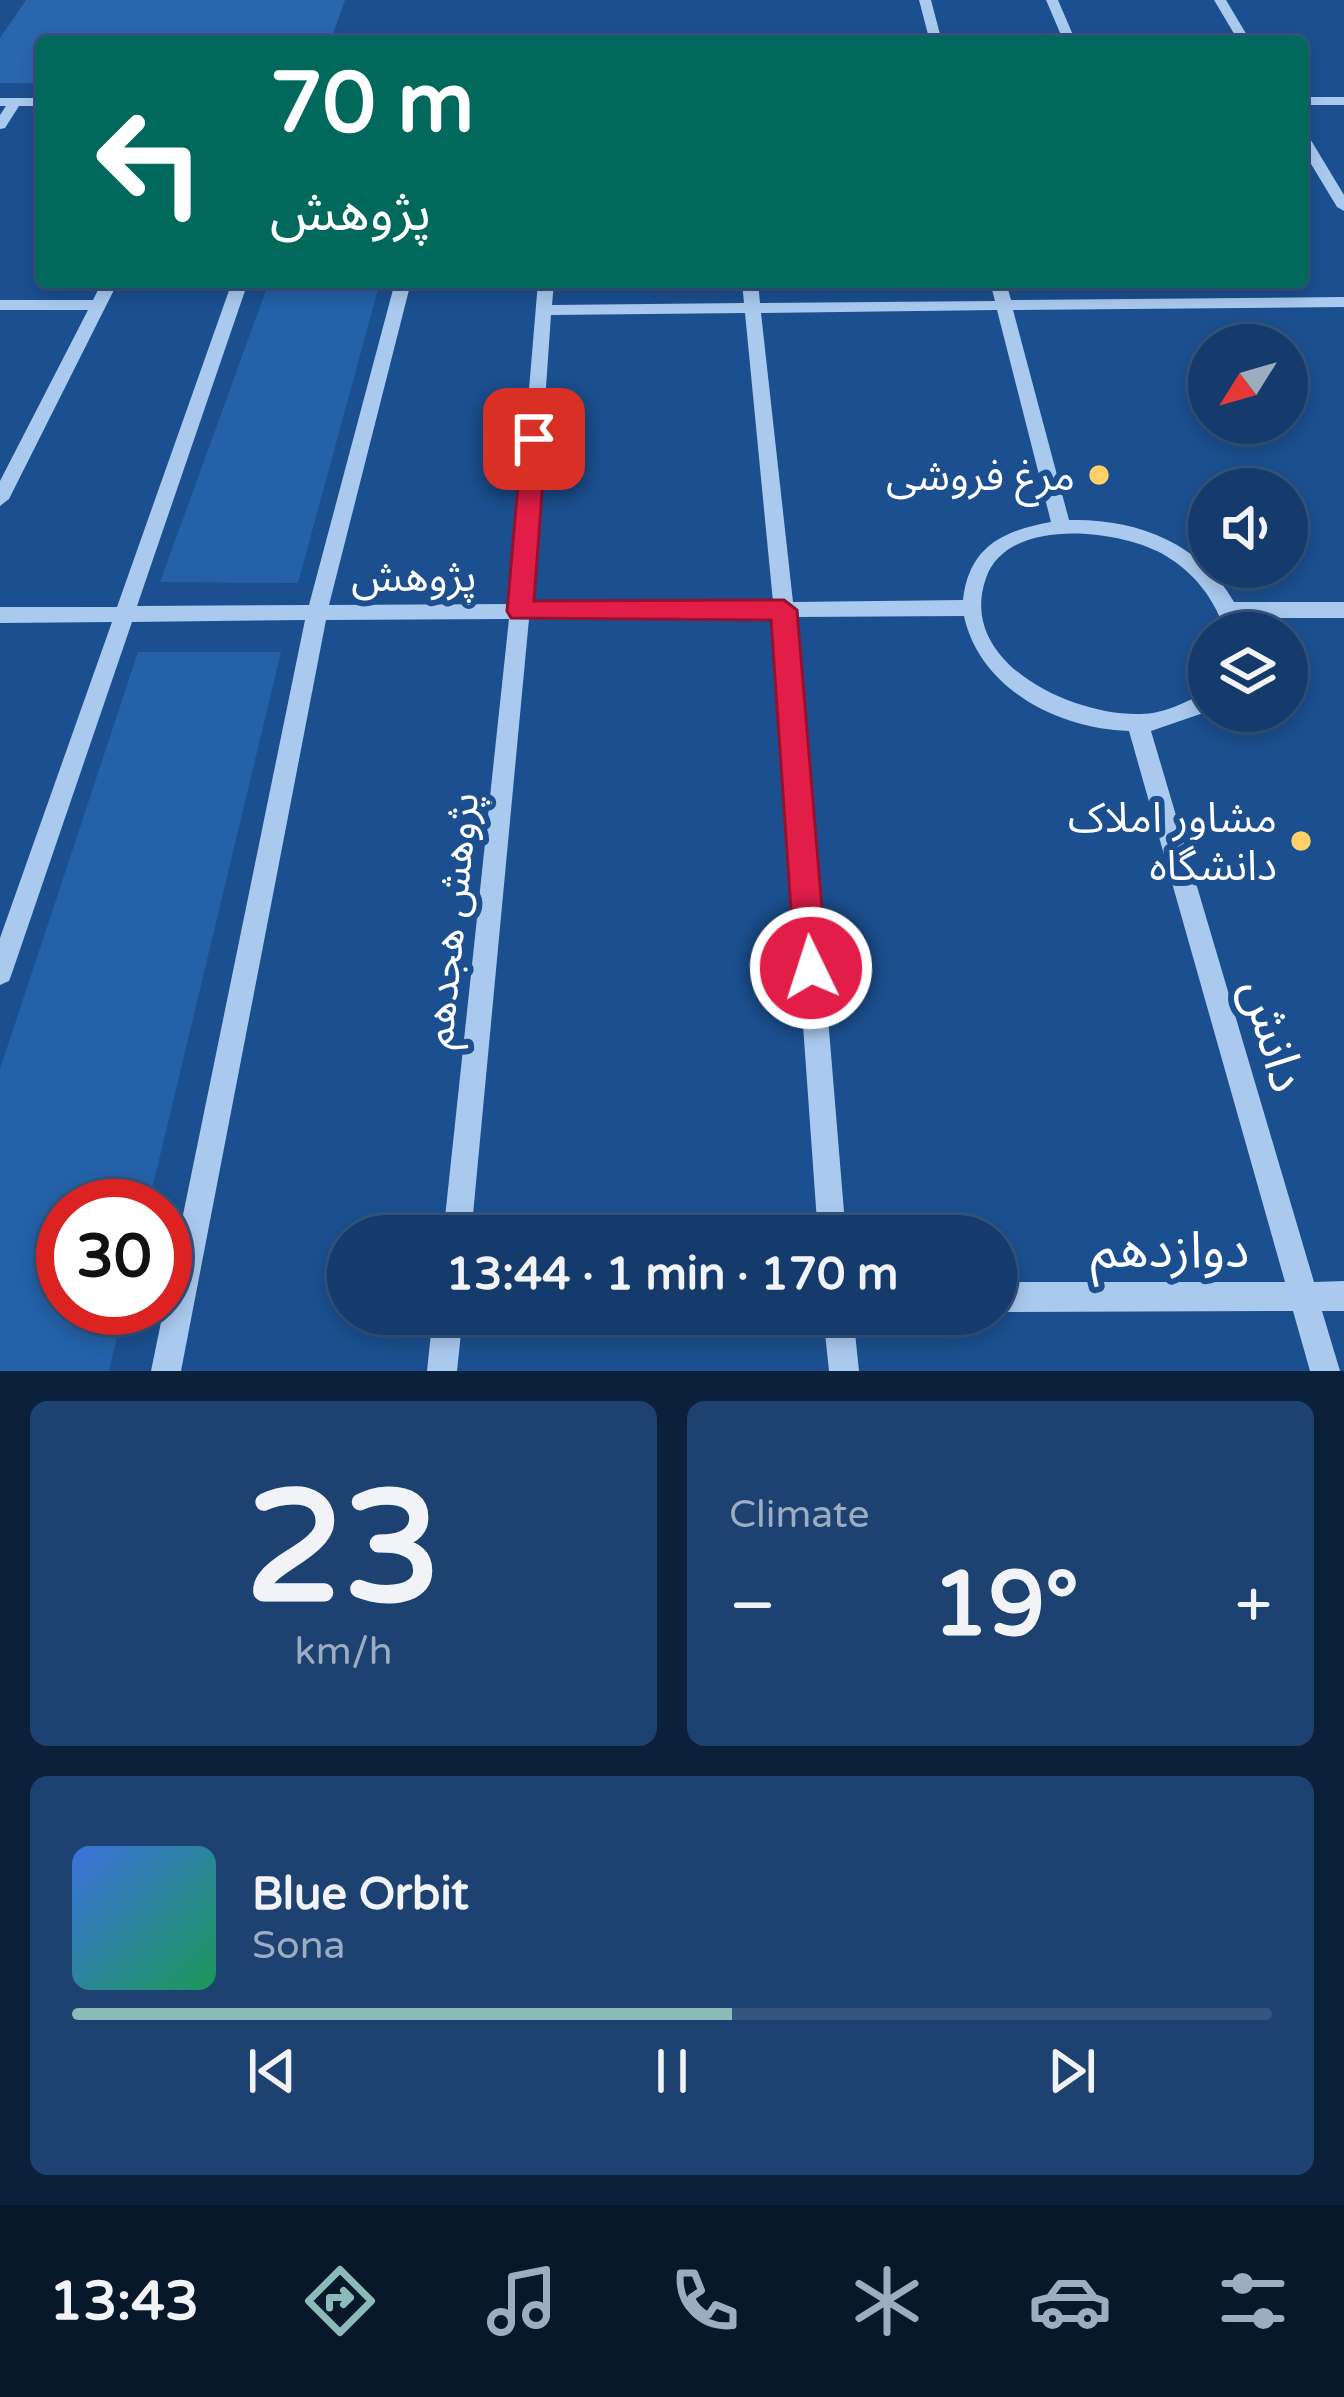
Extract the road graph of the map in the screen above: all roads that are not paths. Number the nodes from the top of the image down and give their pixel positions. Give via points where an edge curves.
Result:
1 (926, 0) edge
2 (1052, 0) edge
3 (1220, 0) edge
4 (935, 36) edge
5 (1067, 36) edge
6 (1241, 36) edge
7 (1308, 101) edge
8 (1344, 101) edge
9 (7, 103) edge
10 (0, 124) edge
11 (1308, 147) edge
12 (1344, 207) edge
13 (107, 288) edge
14 (238, 288) edge
15 (402, 288) edge
16 (546, 288) edge
17 (751, 288) edge
18 (1000, 288) edge
19 (1176, 288) edge
20 (1344, 302) edge
21 (1183, 304) junction
22 (0, 305) edge
23 (98, 305) junction
24 (1004, 305) junction
25 (753, 308) junction
26 (544, 310) junction
27 (0, 499) edge
28 (1061, 524) junction
29 (972, 608) junction
30 (784, 610) junction
31 (1230, 610) joint
32 (1344, 610) edge
33 (520, 611) junction
34 (317, 613) junction
35 (128, 614) junction
36 (0, 615) edge
37 (1188, 713) edge
38 (1138, 724) junction
39 (0, 973) edge
40 (459, 1215) edge
41 (830, 1215) edge
42 (1303, 1296) junction
43 (1344, 1296) edge
44 (1017, 1297) edge
45 (446, 1335) edge
46 (840, 1335) edge
47 (166, 1371) edge
48 (442, 1371) edge
49 (844, 1371) edge
50 (1324, 1371) edge

1 - 4 street
2 - 5 street
3 - 6 street
7 - 8 street
9 - 10 street
11 - 12 street
13 - 23 street
14 - 35 street
15 - 34 street
16 - 26 street, پژوهش هجدهم
17 - 25 street
18 - 24 street
19 - 21 street
20 - 21 street
21 - 24 street
22 - 23 street
23 - 27 street
24 - 25 street
24 - 28 street
25 - 26 street
25 - 30 street
26 - 33 street, پژوهش هجدهم
28 - 29 street via 994,551 976,577
28 - 31 street via 1160,544 1209,579
29 - 30 street, پژوهش
29 - 38 street via 982,642 1007,674 1045,701
30 - 33 street, پژوهش
30 - 41 street
31 - 32 street
33 - 34 street, پژوهش
33 - 40 street, پژوهش هجدهم
34 - 35 street, پژوهش
34 - 47 street
35 - 36 street, پژوهش
35 - 39 street
37 - 38 street
38 - 42 street, دانش
42 - 43 street, دوازدهم
42 - 44 street, دوازدهم
42 - 50 street, دانش
45 - 48 street
46 - 49 street

